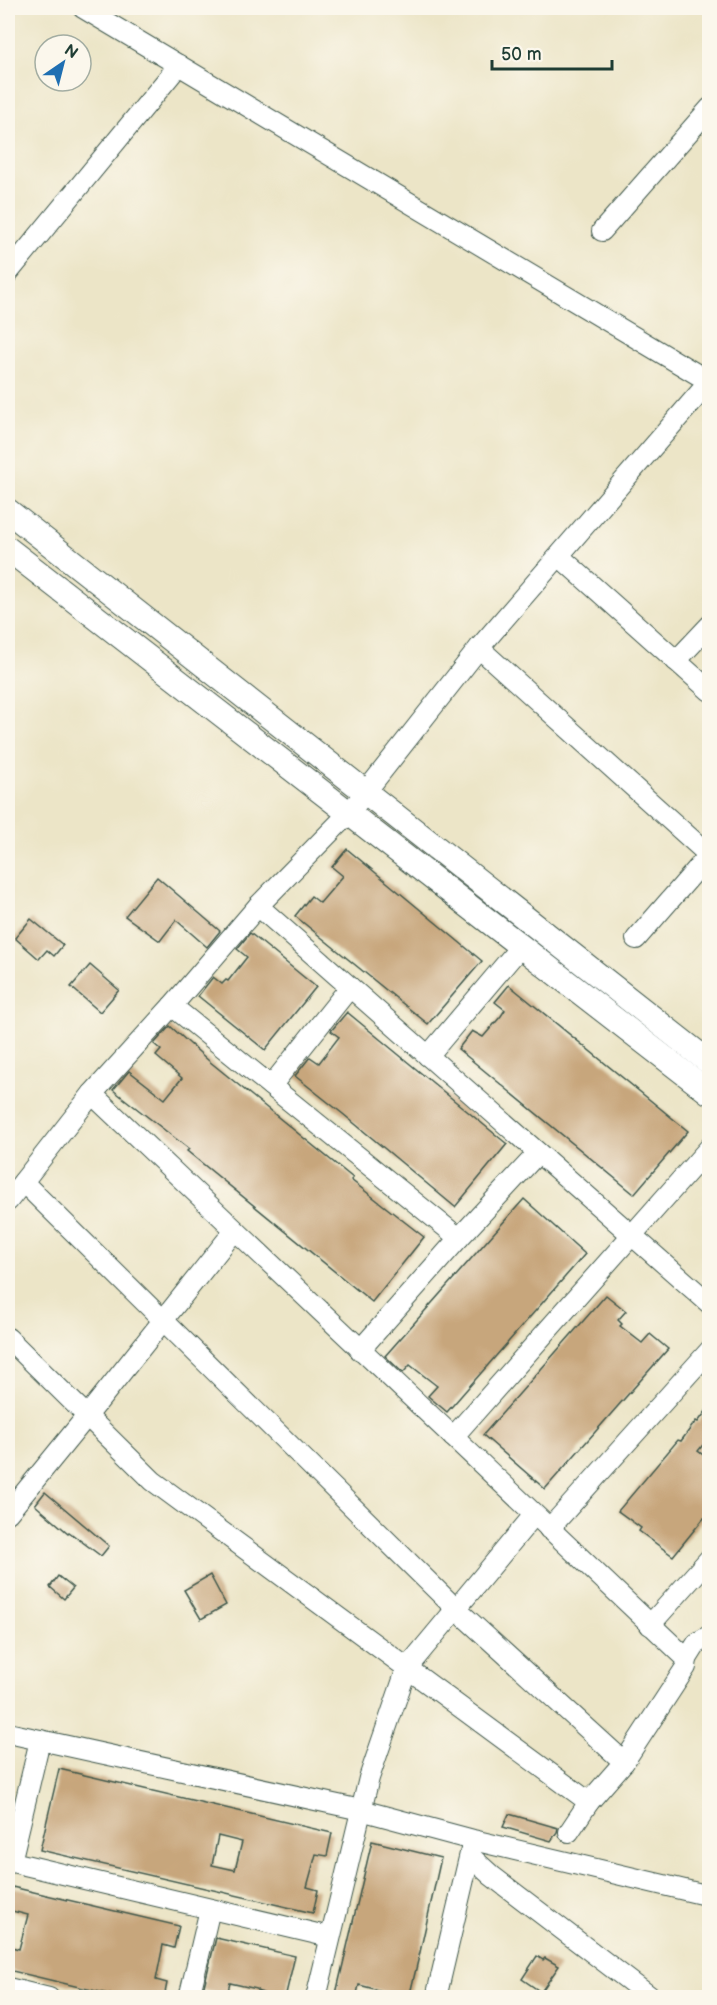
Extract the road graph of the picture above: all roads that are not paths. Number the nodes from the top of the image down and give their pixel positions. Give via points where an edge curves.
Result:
1 (83, 8) edge
2 (179, 65) junction
3 (710, 108) edge
4 (602, 231) dead end
5 (8, 273) edge
6 (709, 382) edge
7 (8, 511) edge
8 (8, 549) edge
9 (559, 556) junction
10 (710, 625) edge
11 (479, 648) junction
12 (676, 661) junction
13 (710, 691) edge
14 (365, 793) junction
15 (349, 813) junction
16 (709, 855) edge
17 (258, 906) junction
18 (636, 939) dead end
19 (521, 946) junction
20 (350, 987) junction
21 (172, 1006) junction
22 (428, 1056) junction
23 (710, 1063) edge
24 (271, 1086) junction
25 (710, 1093) edge
26 (92, 1094) junction
27 (710, 1147) edge
28 (538, 1153) junction
29 (23, 1182) junction
30 (8, 1201) edge
31 (235, 1230) junction
32 (631, 1235) junction
33 (459, 1238) junction
34 (710, 1304) edge
35 (164, 1321) junction
36 (8, 1338) edge
37 (360, 1350) junction
38 (710, 1350) edge
39 (87, 1416) junction
40 (453, 1437) junction
41 (8, 1513) edge
42 (534, 1515) junction
43 (549, 1529) junction
44 (706, 1568) edge
45 (456, 1609) junction
46 (650, 1625) junction
47 (710, 1635) edge
48 (687, 1659) junction
49 (407, 1668) junction
50 (8, 1733) edge
51 (40, 1740) junction
52 (624, 1762) junction
53 (589, 1802) junction
54 (361, 1810) junction
55 (569, 1832) dead end
56 (472, 1848) junction
57 (9, 1862) edge
58 (710, 1896) edge
59 (210, 1909) junction
60 (330, 1937) junction
61 (8, 1988) edge
62 (440, 1995) edge
63 (49, 1998) edge
64 (189, 1998) edge
65 (316, 1998) edge
66 (652, 1998) edge

1 - 2 street
2 - 5 street
2 - 6 street
3 - 4 street
6 - 9 street
7 - 14 street
8 - 15 street
9 - 11 street
9 - 12 street
10 - 12 street
11 - 14 street
11 - 16 street
12 - 13 street
14 - 15 street
14 - 23 street
15 - 17 street
15 - 19 street
16 - 18 street
17 - 20 street
17 - 21 street
19 - 22 street
19 - 25 street
20 - 22 street
20 - 24 street
21 - 24 street
21 - 26 street
22 - 28 street
24 - 33 street
26 - 29 street
26 - 31 street
27 - 32 street
28 - 32 street
28 - 33 street
29 - 30 street
29 - 35 street
31 - 35 street
31 - 37 street
32 - 34 street
32 - 40 street
33 - 37 street
35 - 39 street
35 - 45 street
36 - 39 street
37 - 40 street
38 - 43 street
39 - 41 street
39 - 49 street via 153,1481
40 - 42 street
42 - 43 street
42 - 45 street
43 - 46 street
44 - 46 street
45 - 49 street
45 - 52 street
46 - 48 street
47 - 48 street via 698,1643
48 - 52 street via 686,1667
49 - 53 street
49 - 54 street
50 - 51 street
51 - 54 street
51 - 57 street
52 - 53 street
53 - 55 street
54 - 56 street
54 - 60 street
56 - 58 street
56 - 62 street
56 - 66 street via 492,1876
57 - 59 street
59 - 60 street
59 - 64 street
60 - 65 street
61 - 63 street

